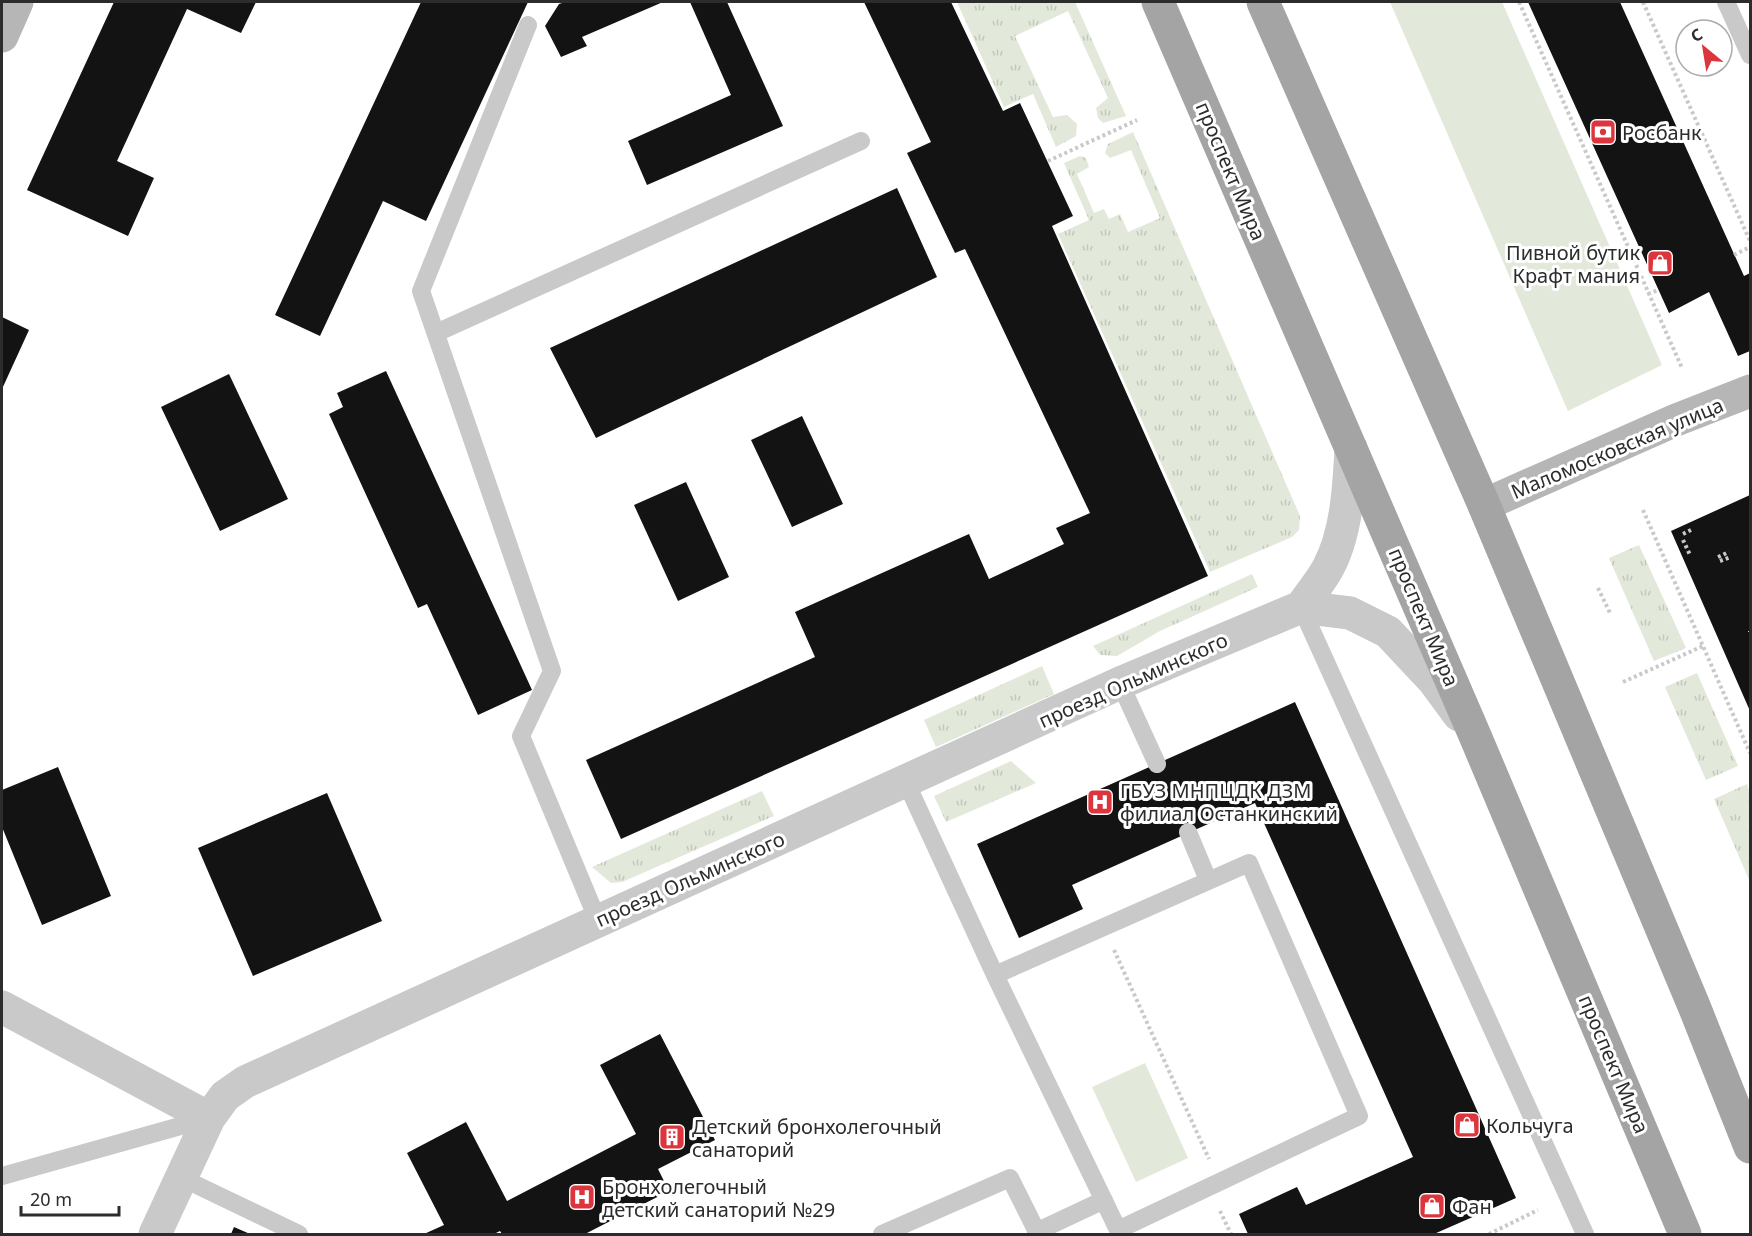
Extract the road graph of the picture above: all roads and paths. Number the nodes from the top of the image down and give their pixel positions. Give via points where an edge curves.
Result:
1 (18, 2) edge
2 (1158, 2) edge
3 (1263, 2) edge
4 (1519, 2) edge
5 (1643, 2) edge
6 (1726, 2) edge
7 (528, 25) dead end
8 (2, 36) edge
9 (1750, 55) edge
10 (1137, 120) dead end
11 (861, 141) dead end
12 (1048, 161) dead end
13 (1750, 241) edge
14 (1750, 247) edge
15 (1734, 255) dead end
16 (1658, 290) dead end
17 (1648, 294) junction
18 (435, 333) junction
19 (1682, 368) dead end
20 (1750, 391) edge
21 (1351, 448) junction
22 (1484, 505) junction
23 (1643, 510) dead end
24 (1691, 530) dead end
25 (1683, 534) dead end
26 (1683, 540) dead end
27 (1689, 555) dead end
28 (1730, 555) dead end
29 (1719, 559) dead end
30 (1598, 588) dead end
31 (1301, 606) junction
32 (1611, 615) dead end
33 (1702, 646) junction
34 (1623, 682) dead end
35 (1120, 683) junction
36 (1476, 738) junction
37 (1750, 753) edge
38 (1157, 764) dead end
39 (906, 782) junction
40 (1188, 832) dead end
41 (1208, 880) junction
42 (598, 921) junction
43 (1103, 927) junction
44 (995, 975) junction
45 (2, 1007) edge
46 (209, 1118) junction
47 (1749, 1142) edge
48 (2, 1176) edge
49 (182, 1178) junction
50 (1219, 1181) junction
51 (1104, 1200) junction
52 (1538, 1210) dead end
53 (1119, 1232) edge
54 (1037, 1233) edge
55 (155, 1234) edge
56 (299, 1234) edge
57 (882, 1234) edge
58 (1231, 1234) edge
59 (1489, 1234) edge
60 (1585, 1234) edge
61 (1685, 1234) edge

1 - 8 street
2 - 21 main road, проспект Мира
3 - 22 main road
4 - 17 path
5 - 13 path
6 - 9 lane
7 - 18 lane via 421,291
10 - 12 path
11 - 18 lane
14 - 15 path
16 - 17 path
17 - 19 path
18 - 42 lane via 552,671 521,736
20 - 22 street, Маломосковская улица
21 - 31 street via 1349,489 1329,567
21 - 36 main road, проспект Мира
22 - 47 main road
23 - 33 path
24 - 25 path
26 - 27 path
28 - 29 path
30 - 32 path
31 - 35 street, проезд Ольминского
31 - 36 street via 1350,613 1388,632 1434,681
31 - 60 lane
33 - 34 path
33 - 37 path
35 - 38 lane
35 - 39 street, проезд Ольминского
36 - 61 main road, проспект Мира
39 - 42 street, проезд Ольминского
39 - 44 lane
40 - 41 lane
41 - 43 lane
41 - 50 lane via 1249,863 1359,1116
42 - 46 street, проезд Ольминского via 261,1074 225,1096
43 - 44 lane
43 - 50 path
44 - 51 lane
45 - 46 street
46 - 48 lane
46 - 49 street, проезд Ольминского
49 - 55 street, проезд Ольминского
49 - 56 lane
50 - 53 lane
50 - 58 path via 1215,1199
51 - 53 lane
51 - 54 lane
52 - 59 path
54 - 57 lane via 1010,1178

